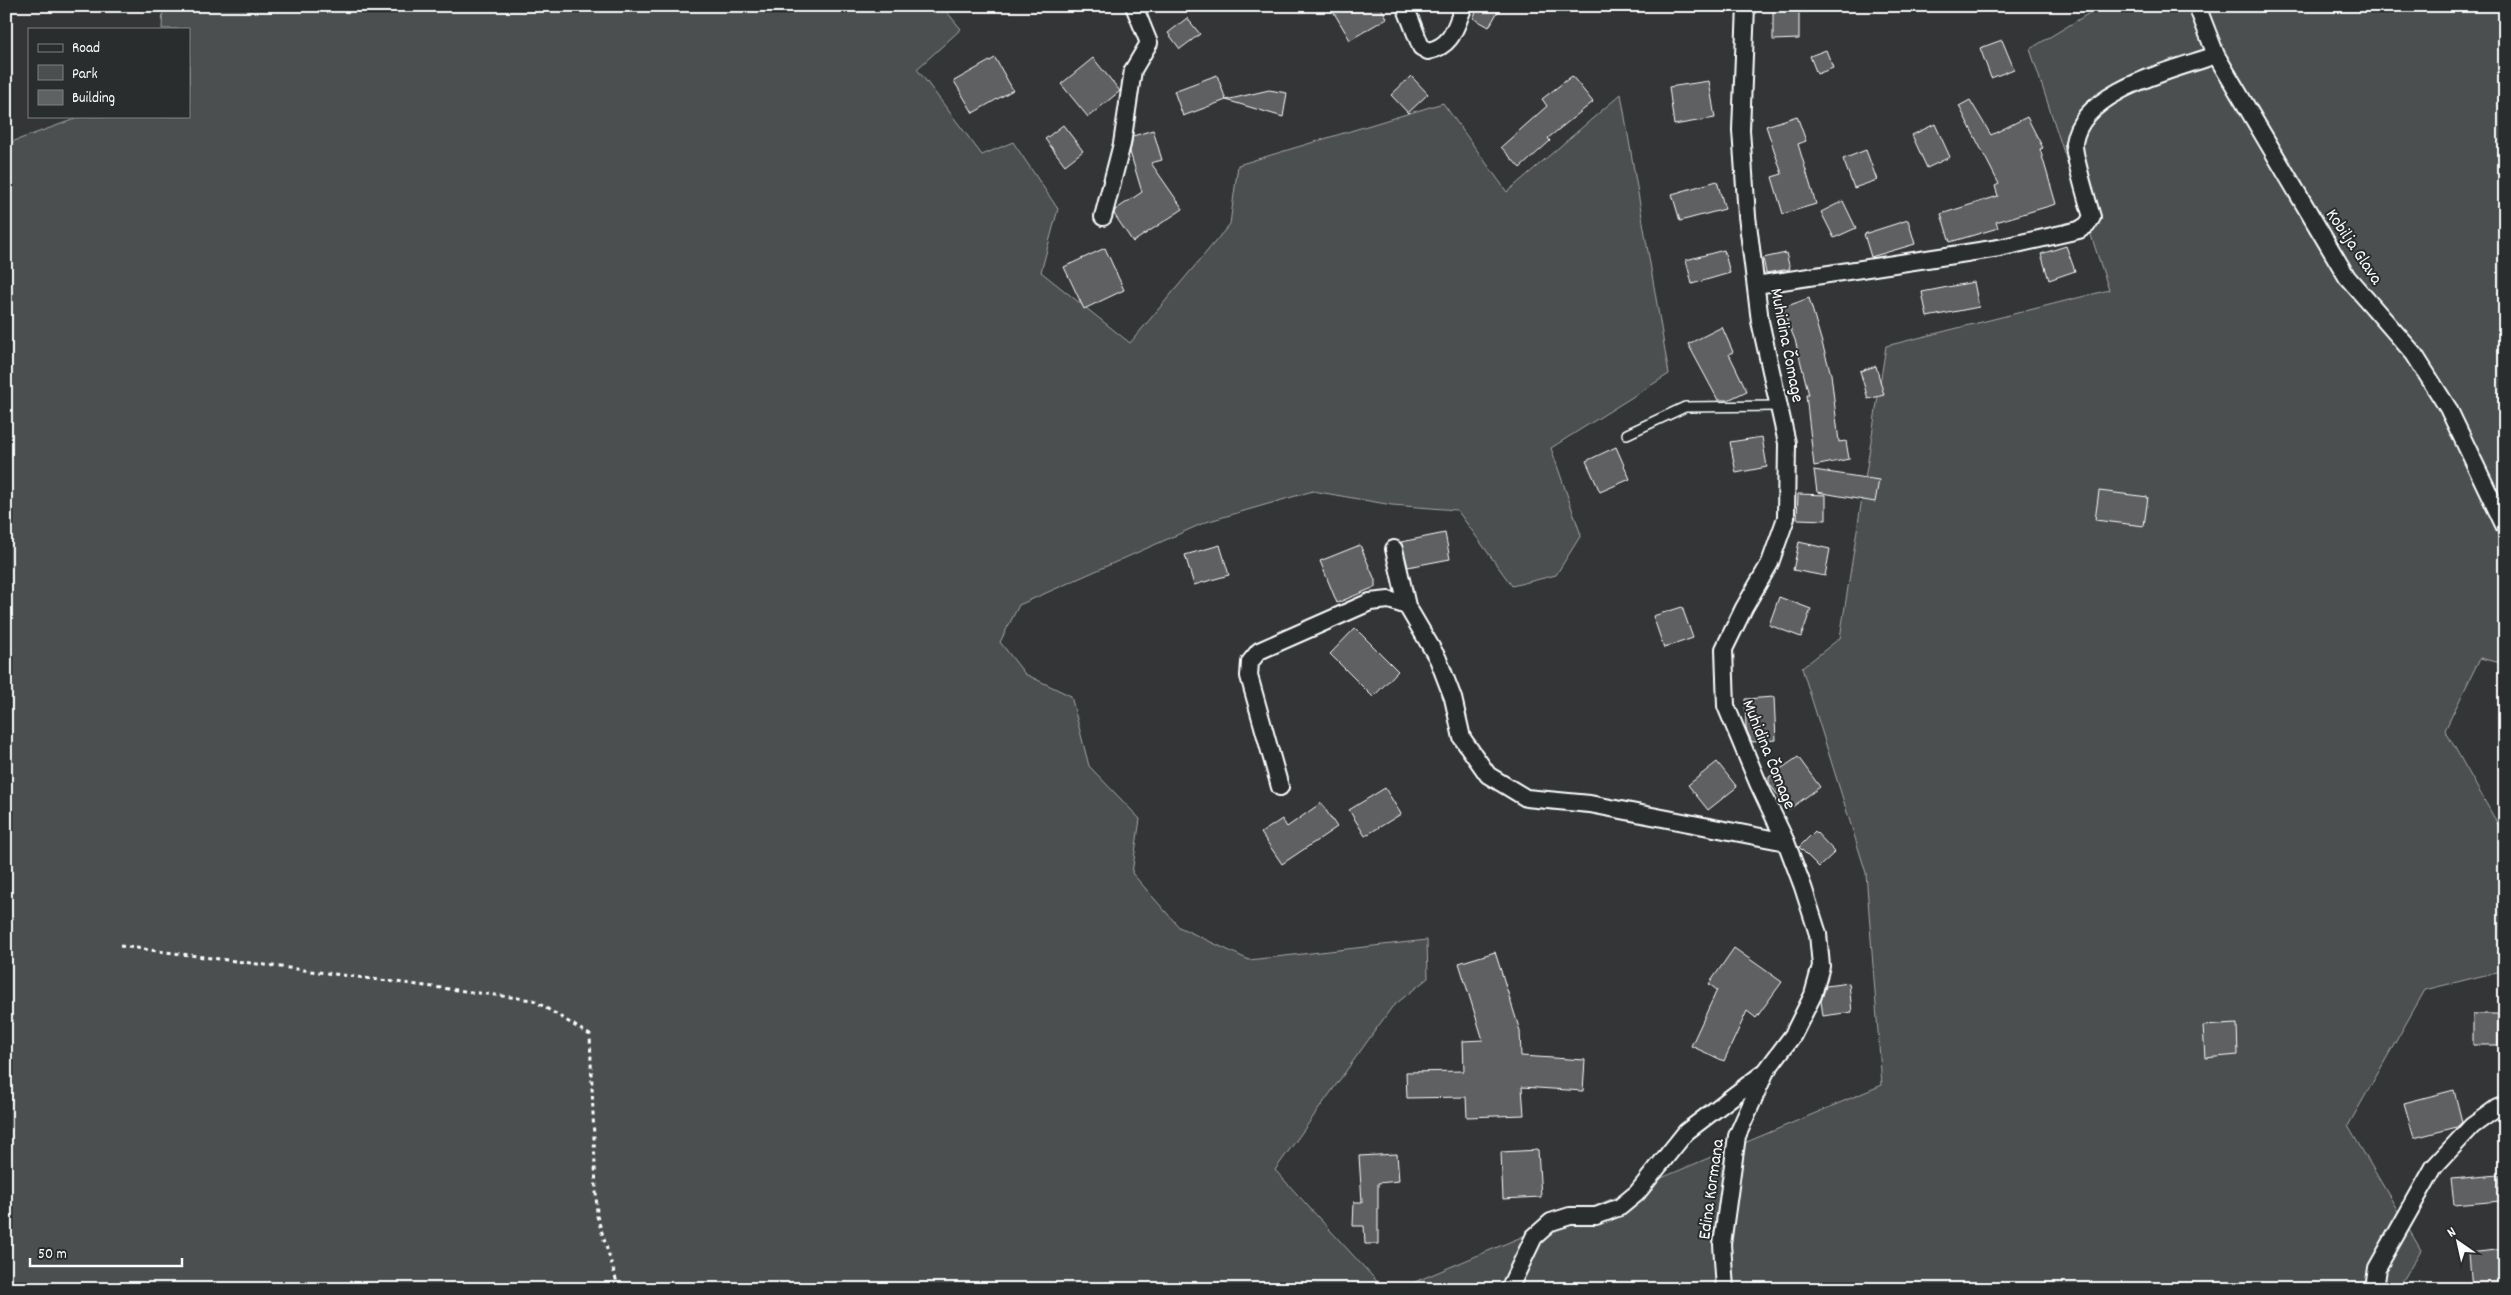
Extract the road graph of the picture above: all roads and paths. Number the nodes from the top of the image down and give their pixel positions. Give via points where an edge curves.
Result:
1 (1134, 6) edge
2 (1405, 6) edge
3 (1464, 6) edge
4 (1746, 6) edge
5 (2197, 6) edge
6 (2216, 55) junction
7 (1102, 217) dead end
8 (1756, 285) junction
9 (1779, 406) junction
10 (1627, 434) dead end
11 (2505, 527) edge
12 (1394, 549) dead end
13 (1407, 606) junction
14 (1280, 787) dead end
15 (1786, 842) junction
16 (120, 946) dead end
17 (1766, 1072) junction
18 (2505, 1105) edge
19 (619, 1289) edge
20 (1509, 1289) edge
21 (1725, 1289) edge
22 (2374, 1289) edge

1 - 7 street via 1150,43 1133,70 1122,144
2 - 3 street via 1421,47 1428,52 1440,49 1450,40
4 - 8 street, Muhidina Čomage via 1741,130
5 - 6 street, Kobilja Glava
6 - 8 street via 2129,87 2102,100 2083,118 2074,144 2092,217 2079,230 1999,248
6 - 11 street, Kobilja Glava via 2347,277 2414,354 2448,408
8 - 9 street, Muhidina Čomage via 1760,321
9 - 10 lane via 1685,407
9 - 15 street, Muhidina Čomage via 1788,443 1786,518 1770,563 1724,649 1726,706
12 - 13 street
13 - 14 street via 1388,600 1370,602 1260,651 1250,662 1249,676
13 - 15 street via 1438,659 1453,698 1462,738 1488,775 1526,798 1590,804
15 - 17 street, Muhidina Čomage via 1818,934 1821,966 1813,995 1793,1035
16 - 19 path via 533,1000 590,1035 597,1216
17 - 20 street, Muhidina Čomage via 1686,1132 1637,1193 1620,1207 1596,1216 1570,1216 1551,1222 1534,1237
17 - 21 street, Edina Kormana via 1737,1136 1722,1244
18 - 22 street via 2472,1126 2434,1167 2377,1268

